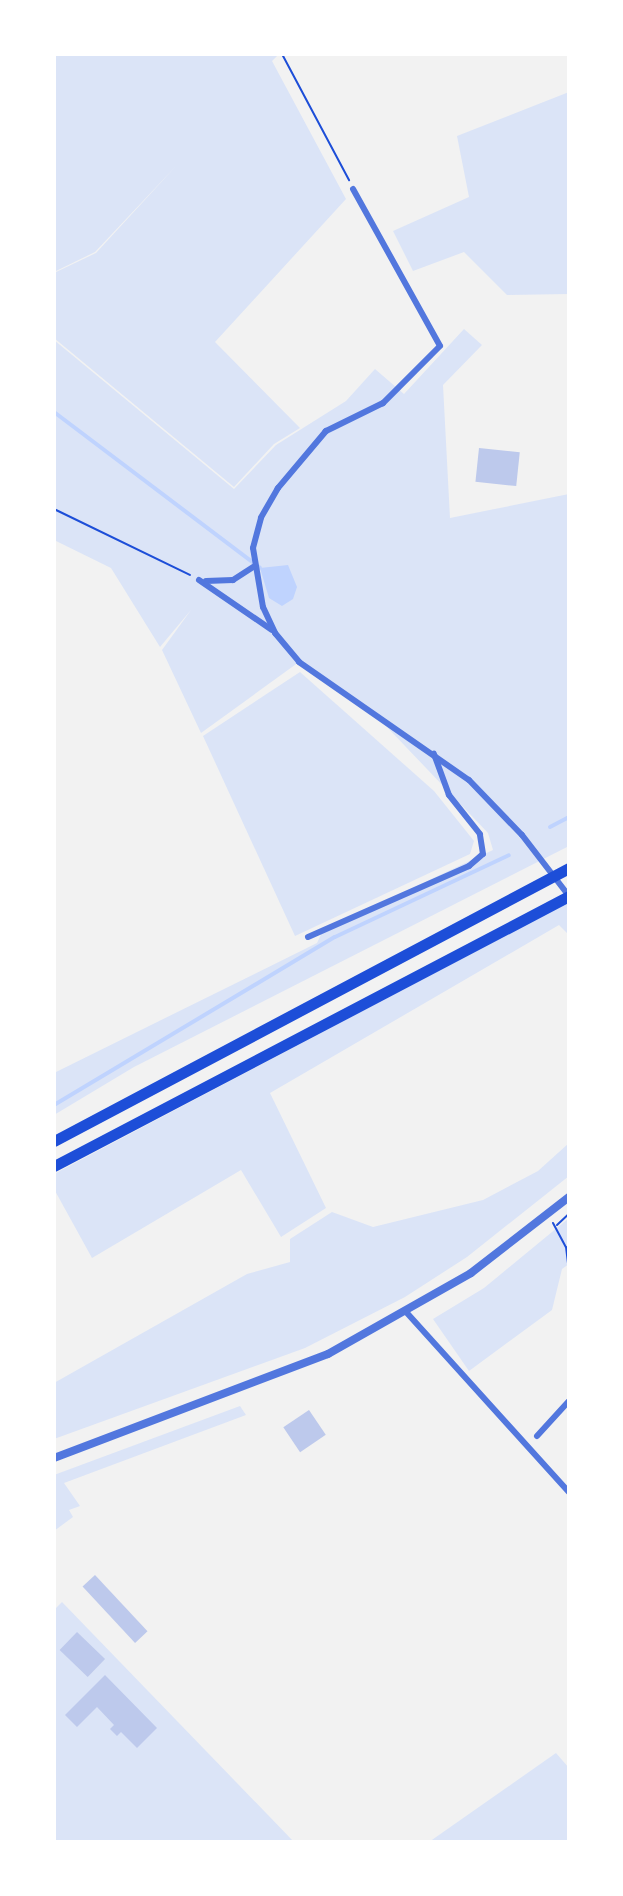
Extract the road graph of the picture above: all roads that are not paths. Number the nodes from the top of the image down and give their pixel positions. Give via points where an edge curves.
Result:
1 (353, 189) road end
2 (254, 567) junction
3 (275, 633) junction
4 (434, 754) junction
5 (569, 868) edge
6 (569, 896) edge
7 (308, 937) dead end
8 (54, 1141) edge
9 (54, 1166) edge
10 (569, 1197) edge
11 (407, 1313) junction
12 (569, 1401) edge
13 (537, 1436) dead end
14 (54, 1458) edge
15 (569, 1492) edge

1 - 2 street via 440,346 383,403 337,423 308,449 268,504
2 - 3 street
2 - 3 street via 224,582 199,580
3 - 4 street via 299,662
4 - 6 street via 522,835
4 - 7 street via 449,795 486,844 483,854 469,866
5 - 8 highway
6 - 9 highway
10 - 11 street via 471,1273
11 - 14 street via 328,1354
11 - 15 street
12 - 13 street

